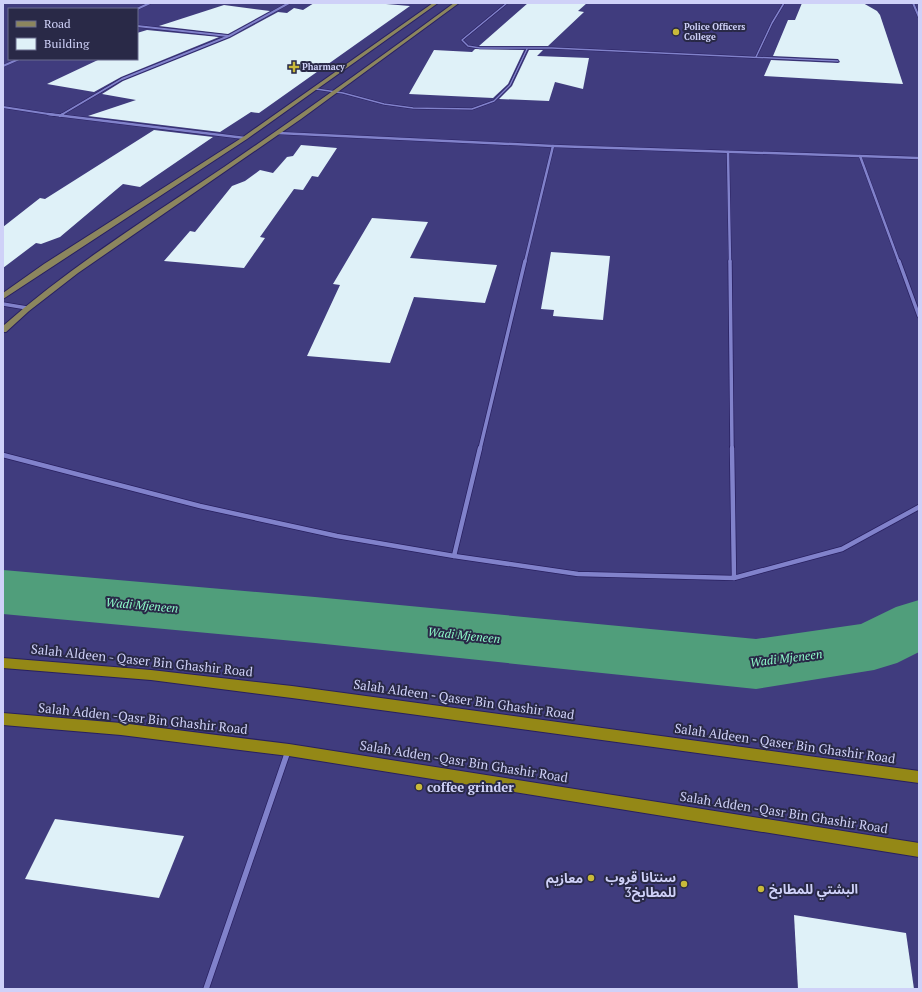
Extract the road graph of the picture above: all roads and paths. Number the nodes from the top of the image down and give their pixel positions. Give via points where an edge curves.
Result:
1 (150, 3) edge
2 (289, 3) edge
3 (436, 3) edge
4 (457, 3) edge
5 (507, 3) edge
6 (784, 3) edge
7 (913, 3) edge
8 (138, 9) edge
9 (919, 18) edge
10 (138, 26) edge
11 (229, 36) junction
12 (527, 49) junction
13 (756, 57) junction
14 (18, 60) edge
15 (838, 61) dead end
16 (3, 66) edge
17 (316, 89) junction
18 (336, 92) junction
19 (3, 106) edge
20 (60, 116) junction
21 (278, 133) junction
22 (245, 138) junction
23 (552, 146) junction
24 (728, 152) junction
25 (860, 156) junction
26 (919, 158) edge
27 (3, 297) edge
28 (3, 304) edge
29 (27, 308) junction
30 (919, 316) edge
31 (3, 330) edge
32 (3, 455) edge
33 (919, 507) edge
34 (454, 556) junction
35 (734, 578) junction
36 (3, 663) edge
37 (3, 719) edge
38 (289, 750) junction
39 (919, 777) edge
40 (919, 850) edge
41 (206, 989) edge

1 - 8 street
2 - 11 street
3 - 17 main road
4 - 18 main road
5 - 12 lane via 462,40 468,46 480,48
6 - 13 lane
7 - 9 street
10 - 11 street
11 - 20 street via 122,79
12 - 13 lane
12 - 18 lane via 510,85 494,101 472,109 413,108
13 - 15 lane
14 - 16 street
17 - 18 lane
17 - 22 main road
18 - 21 main road
19 - 20 street
20 - 22 street
21 - 23 street
21 - 29 main road via 76,271
22 - 27 main road
23 - 24 street
23 - 34 street
24 - 25 street
24 - 35 street
25 - 26 street
25 - 30 street
28 - 29 street
29 - 31 main road
32 - 34 street via 200,506 337,536
33 - 35 street via 842,549
34 - 35 street via 578,574
36 - 39 highway, Salah Aldeen - Qaser Bin Ghashir Road via 292,692
37 - 38 highway, Salah Adden -Qasr Bin Ghashir Road via 120,729
38 - 40 highway, Salah Adden -Qasr Bin Ghashir Road
38 - 41 street

